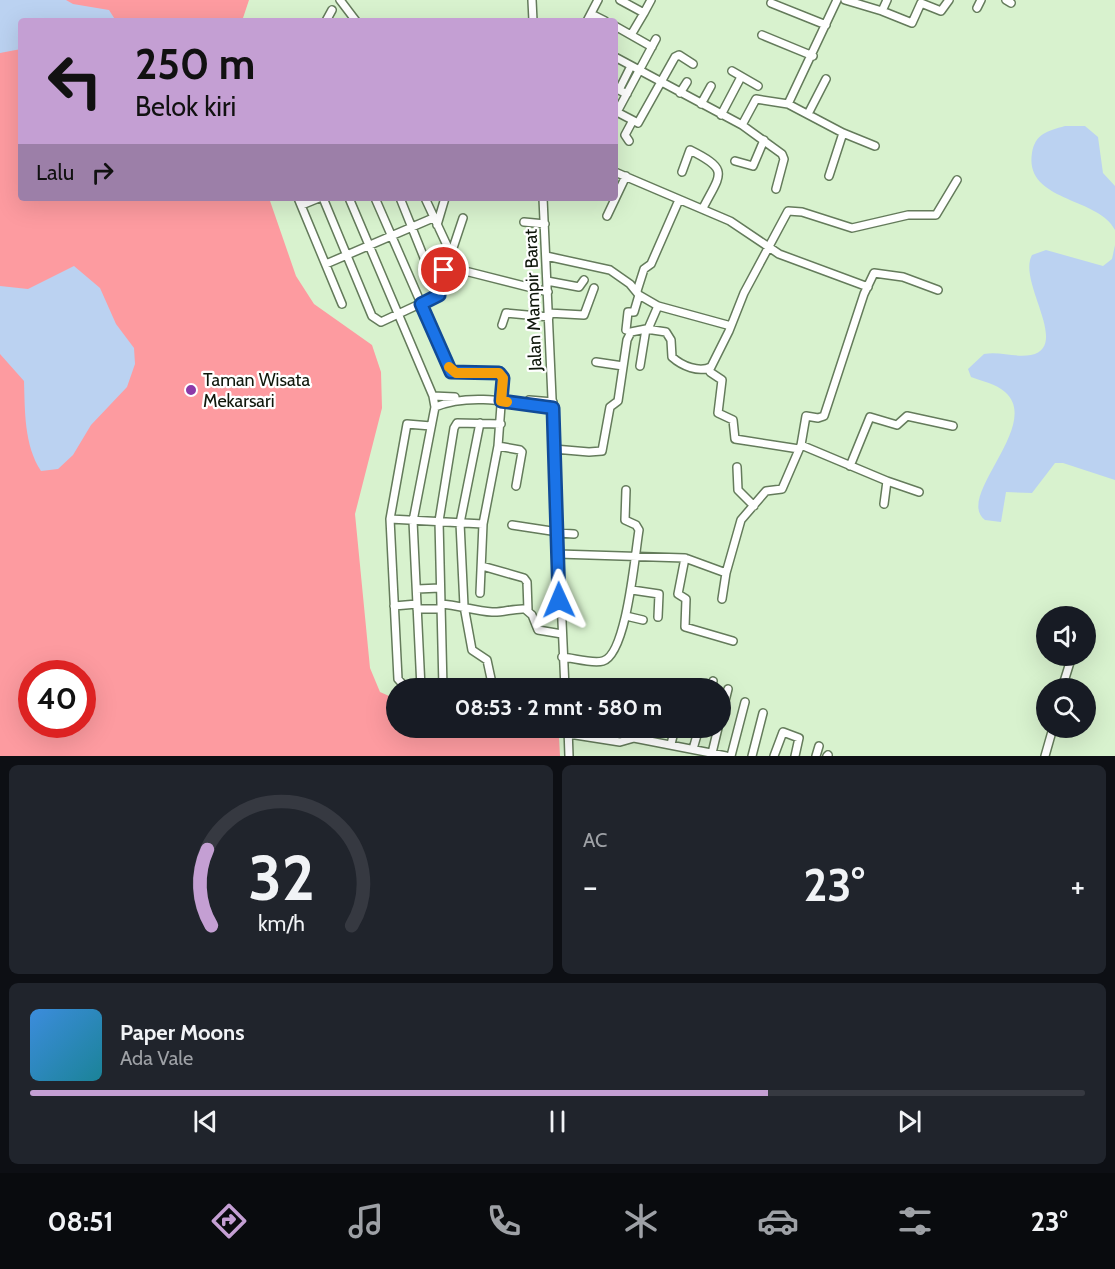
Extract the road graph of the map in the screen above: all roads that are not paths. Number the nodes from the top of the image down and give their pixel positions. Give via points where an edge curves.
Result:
1 (340, 0) edge
2 (532, 0) edge
3 (598, 0) edge
4 (622, 0) edge
5 (651, 0) edge
6 (826, 0) edge
7 (840, 0) edge
8 (887, 0) edge
9 (949, 0) edge
10 (981, 0) edge
11 (859, 1) edge
12 (918, 1) edge
13 (771, 3) dead end
14 (976, 8) dead end
15 (332, 10) dead end
16 (882, 11) junction
17 (644, 12) junction
18 (591, 14) junction
19 (328, 18) edge
20 (354, 18) edge
21 (533, 18) edge
22 (589, 18) edge
23 (599, 18) edge
24 (826, 25) junction
25 (618, 28) edge
26 (631, 35) junction
27 (762, 35) dead end
28 (656, 39) dead end
29 (652, 47) junction
30 (813, 56) junction
31 (618, 59) edge
32 (693, 64) dead end
33 (631, 66) junction
34 (640, 70) junction
35 (732, 71) dead end
36 (741, 77) junction
37 (826, 79) dead end
38 (660, 82) junction
39 (687, 82) dead end
40 (711, 86) dead end
41 (758, 86) dead end
42 (680, 93) junction
43 (627, 94) junction
44 (702, 104) junction
45 (788, 104) junction
46 (618, 109) edge
47 (618, 113) edge
48 (808, 114) junction
49 (722, 115) junction
50 (632, 122) junction
51 (742, 125) junction
52 (843, 133) junction
53 (764, 140) junction
54 (629, 141) dead end
55 (693, 141) dead end
56 (875, 146) dead end
57 (690, 150) junction
58 (735, 161) dead end
59 (682, 172) dead end
60 (618, 173) edge
61 (830, 176) dead end
62 (626, 177) junction
63 (957, 180) dead end
64 (776, 189) dead end
65 (618, 193) edge
66 (679, 200) junction
67 (300, 201) edge
68 (314, 201) edge
69 (322, 201) edge
70 (350, 201) edge
71 (376, 201) edge
72 (401, 201) edge
73 (426, 201) edge
74 (444, 201) edge
75 (543, 201) edge
76 (614, 201) edge
77 (302, 206) junction
78 (703, 208) junction
79 (607, 216) dead end
80 (463, 218) dead end
81 (435, 221) junction
82 (524, 222) dead end
83 (545, 224) junction
84 (412, 227) junction
85 (391, 236) junction
86 (369, 246) junction
87 (768, 247) junction
88 (451, 254) junction
89 (348, 255) junction
90 (546, 256) junction
91 (326, 264) junction
92 (469, 272) dead end
93 (584, 280) dead end
94 (547, 281) junction
95 (437, 286) junction
96 (868, 287) junction
97 (594, 288) dead end
98 (938, 290) dead end
99 (548, 292) junction
100 (638, 293) junction
101 (342, 304) dead end
102 (421, 304) junction
103 (658, 306) junction
104 (398, 315) junction
105 (549, 315) junction
106 (502, 325) dead end
107 (731, 326) junction
108 (647, 329) junction
109 (626, 330) dead end
110 (596, 363) dead end
111 (623, 366) junction
112 (640, 366) dead end
113 (710, 368) junction
114 (434, 396) junction
115 (449, 399) junction
116 (502, 399) junction
117 (553, 405) junction
118 (435, 407) junction
119 (480, 423) junction
120 (501, 424) junction
121 (431, 426) junction
122 (953, 426) dead end
123 (498, 446) junction
124 (800, 447) junction
125 (554, 448) junction
126 (850, 466) junction
127 (737, 467) dead end
128 (887, 481) junction
129 (516, 486) dead end
130 (626, 490) dead end
131 (919, 492) dead end
132 (884, 504) dead end
133 (754, 506) junction
134 (390, 519) junction
135 (413, 521) junction
136 (439, 521) junction
137 (460, 523) junction
138 (483, 524) junction
139 (512, 525) dead end
140 (558, 532) junction
141 (574, 534) dead end
142 (558, 554) junction
143 (635, 558) junction
144 (685, 558) junction
145 (482, 567) junction
146 (726, 573) junction
147 (440, 588) junction
148 (417, 589) junction
149 (632, 590) junction
150 (480, 593) dead end
151 (722, 599) dead end
152 (394, 606) junction
153 (441, 606) junction
154 (464, 606) junction
155 (417, 607) junction
156 (528, 609) junction
157 (626, 616) junction
158 (658, 617) dead end
159 (643, 620) dead end
160 (562, 634) junction
161 (733, 640) dead end
162 (562, 657) junction
163 (398, 678) edge
164 (421, 678) edge
165 (443, 678) edge
166 (491, 678) edge
167 (564, 678) edge
168 (744, 702) dead end
169 (763, 713) dead end
170 (568, 738) edge
171 (594, 738) edge
172 (634, 738) joint
173 (672, 738) edge
174 (696, 738) edge
175 (716, 738) edge
176 (1050, 738) edge
177 (671, 744) junction
178 (819, 746) dead end
179 (693, 749) junction
180 (712, 753) junction
181 (569, 756) edge
182 (729, 756) edge
183 (752, 756) edge
184 (774, 756) edge
185 (795, 756) edge
186 (816, 756) edge
187 (1045, 756) edge

1 - 20 street
2 - 21 street
3 - 18 street
4 - 17 street
5 - 17 street
6 - 7 street
7 - 11 street
7 - 24 street
8 - 16 street
9 - 12 street via 941,11
10 - 14 street
11 - 16 street
12 - 16 street via 912,23
13 - 24 street
15 - 19 street
17 - 26 street
18 - 22 street
18 - 23 street
24 - 30 street
25 - 26 street
26 - 29 street
27 - 30 street
28 - 29 street
29 - 34 street
30 - 45 street
31 - 33 street
32 - 38 street via 675,56
33 - 34 street
33 - 43 street via 619,90
34 - 38 street
34 - 43 street
35 - 36 street
36 - 41 street
36 - 49 street
37 - 48 street
38 - 42 street
38 - 50 street via 638,123
39 - 42 street
40 - 44 street
42 - 44 street
43 - 46 street
44 - 49 street
45 - 48 street
45 - 51 street via 756,99
47 - 50 street
48 - 52 street
49 - 51 street
50 - 54 street via 625,135
51 - 53 street
52 - 56 street
52 - 61 street
53 - 58 street via 753,166
53 - 64 street via 784,159
55 - 57 street
57 - 59 street
57 - 78 street via 713,161 719,173
60 - 62 street
62 - 65 street
62 - 66 street
63 - 87 street via 933,217 909,215 852,228 788,211
66 - 78 street
66 - 100 street via 651,264 644,269
67 - 77 street
68 - 77 street
69 - 89 street
70 - 86 street
71 - 85 street
72 - 84 street
73 - 81 street
74 - 81 street
75 - 83 street, Jalan Mampir Barat
76 - 79 street
77 - 91 street
78 - 87 street
80 - 88 street
81 - 84 street
81 - 88 street
82 - 83 street
83 - 90 street, Jalan Mampir Barat
84 - 85 street
84 - 95 street
85 - 86 street
85 - 102 street
86 - 89 street
86 - 104 street
87 - 96 street via 802,264
87 - 107 street
88 - 95 street
89 - 91 street
89 - 104 street via 375,320 381,322
90 - 94 street, Jalan Mampir Barat
90 - 100 street via 610,270
91 - 101 street
92 - 99 street
93 - 94 street via 579,287
94 - 99 street, Jalan Mampir Barat
95 - 102 street via 439,295
96 - 98 street via 877,272 903,276
96 - 124 street via 824,416 806,416
97 - 105 street via 584,315
99 - 105 street, Jalan Mampir Barat
100 - 103 street
100 - 109 street via 634,312 628,312
102 - 104 street
102 - 116 street via 451,372 499,373 503,378
103 - 107 street
103 - 108 street
104 - 114 street
105 - 106 street via 506,313
105 - 117 street, Jalan Mampir Barat
107 - 113 street
108 - 111 street via 629,334
108 - 112 street
108 - 113 street via 666,332 672,357 678,362
110 - 111 street
111 - 125 street via 618,401 610,407 602,451
113 - 124 street via 722,380 718,413 733,420 735,439
114 - 115 street
114 - 118 street
115 - 116 street
115 - 118 street
116 - 117 street
116 - 120 street
117 - 125 street, Jalan Mampir Barat
118 - 121 street
119 - 120 street
119 - 136 street via 454,426
119 - 137 street
120 - 123 street
121 - 134 street via 407,424
121 - 135 street
122 - 126 street via 907,416 897,425 870,417
123 - 129 street via 522,452
123 - 138 street
124 - 126 street
124 - 133 street via 782,489 766,491
125 - 140 street, Jalan Mampir Barat
126 - 128 street
127 - 133 street via 738,490
128 - 131 street
128 - 132 street
130 - 143 street via 625,520 639,530
133 - 146 street via 741,520
134 - 135 street
134 - 152 street
135 - 136 street
135 - 148 street
136 - 137 street
136 - 147 street
137 - 138 street
137 - 154 street
138 - 145 street
139 - 140 street
140 - 141 street
140 - 142 street, Jalan Mampir Barat
142 - 143 street
142 - 160 street, Jalan Mampir Barat
143 - 144 street
143 - 149 street
144 - 146 street
144 - 161 street via 678,594 686,599 684,627
145 - 150 street
145 - 156 street via 524,578
146 - 151 street
147 - 148 street
147 - 153 street
148 - 155 street
149 - 157 street
149 - 158 street via 659,594
152 - 155 street
152 - 163 street
153 - 154 street
153 - 155 street
153 - 165 street
154 - 156 street via 493,613
154 - 166 street via 472,650 487,660
155 - 164 street
156 - 160 street via 538,630
157 - 159 street
157 - 162 street via 614,650 606,660
160 - 162 street, Jalan Mampir Barat
162 - 167 street, Jalan Mampir Barat
168 - 182 street
169 - 183 street
170 - 181 street
171 - 172 street via 620,742
172 - 177 street
173 - 177 street
174 - 179 street
175 - 180 street
176 - 187 street
177 - 179 street
178 - 186 street
179 - 180 street
180 - 182 street
184 - 185 street via 783,732 799,738

